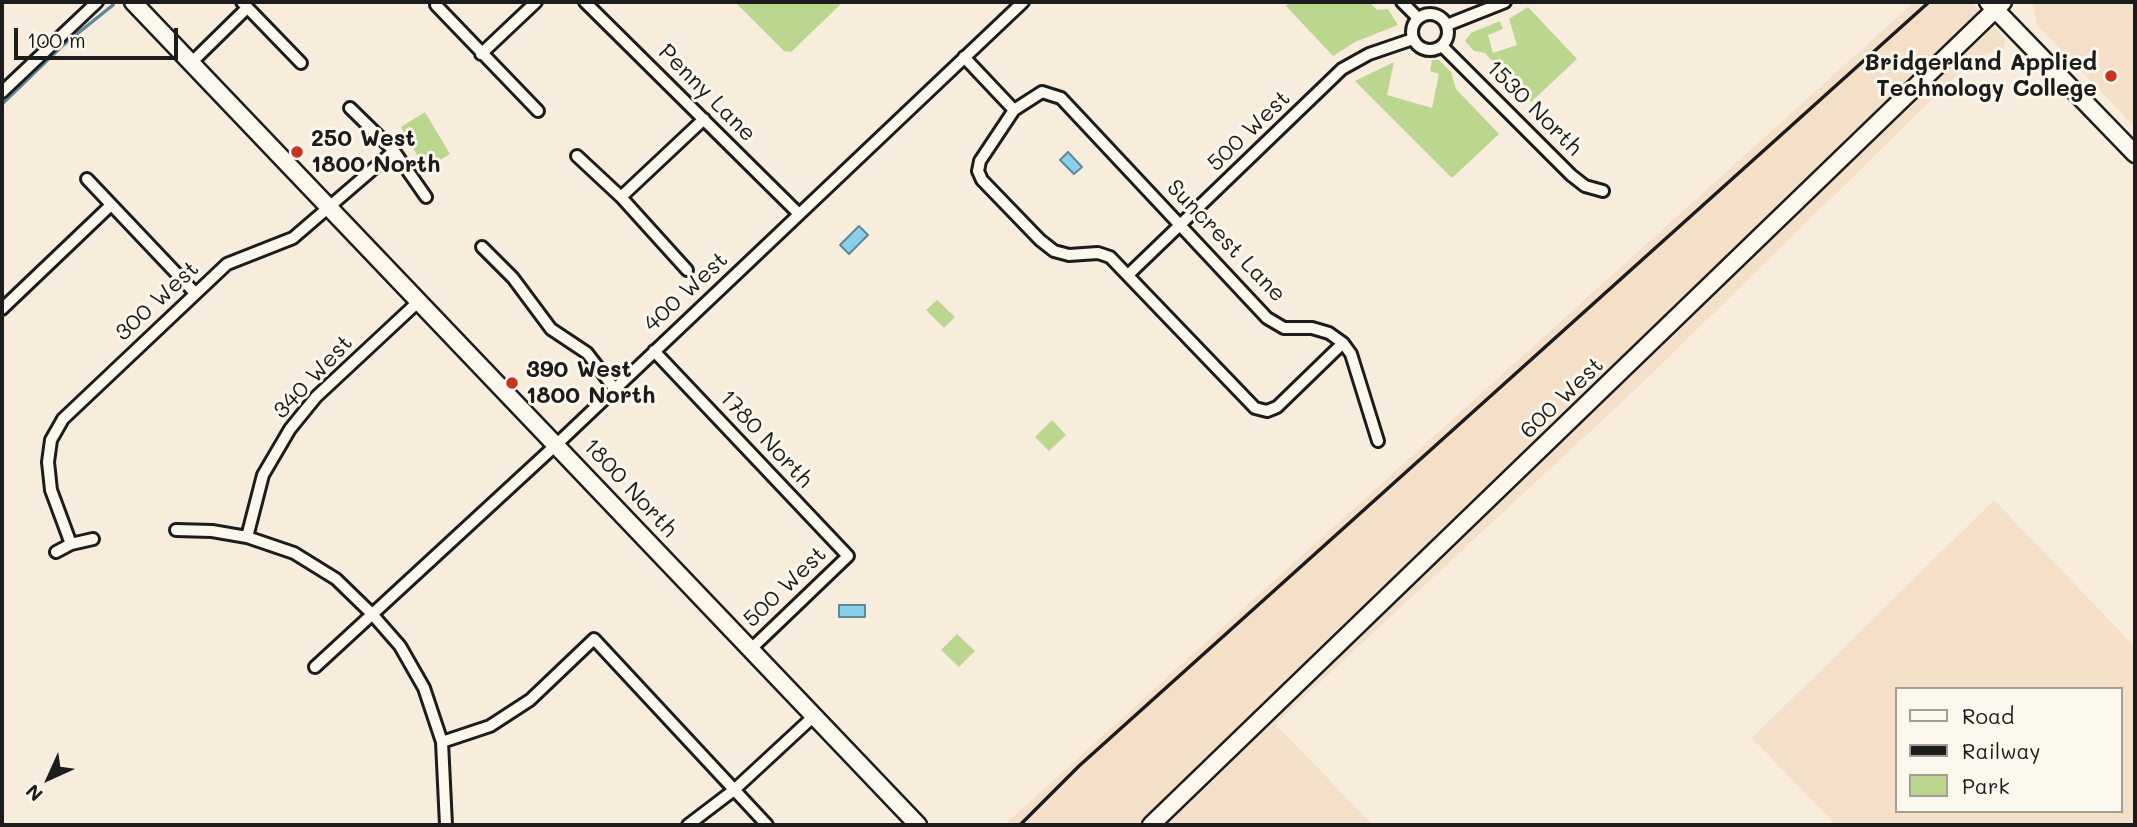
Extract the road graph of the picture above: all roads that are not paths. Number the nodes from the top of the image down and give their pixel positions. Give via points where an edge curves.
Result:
1 (97, 2) edge
2 (132, 2) edge
3 (536, 2) edge
4 (585, 2) edge
5 (1023, 2) edge
6 (1402, 2) edge
7 (1505, 2) edge
8 (1995, 4) edge
9 (244, 5) edge
10 (436, 5) dead end
11 (1418, 18) junction
12 (1447, 25) junction
13 (1413, 39) junction
14 (1442, 46) junction
15 (481, 54) junction
16 (964, 57) junction
17 (191, 63) junction
18 (301, 63) dead end
19 (2, 92) edge
20 (350, 108) dead end
21 (1014, 110) junction
22 (538, 111) dead end
23 (704, 119) junction
24 (394, 150) junction
25 (2135, 154) edge
26 (578, 156) dead end
27 (86, 179) dead end
28 (1603, 191) dead end
29 (426, 197) dead end
30 (621, 197) junction
31 (111, 205) junction
32 (329, 208) junction
33 (799, 214) junction
34 (1181, 225) junction
35 (482, 247) dead end
36 (687, 271) dead end
37 (1128, 275) junction
38 (195, 293) junction
39 (419, 300) junction
40 (2, 309) edge
41 (1343, 343) junction
42 (654, 351) junction
43 (614, 388) junction
44 (1377, 441) dead end
45 (557, 444) junction
46 (176, 530) dead end
47 (247, 537) junction
48 (93, 539) dead end
49 (71, 544) junction
50 (56, 552) dead end
51 (848, 556) joint
52 (372, 614) junction
53 (751, 649) junction
54 (315, 667) dead end
55 (814, 716) junction
56 (442, 742) junction
57 (734, 790) junction
58 (446, 825) edge
59 (688, 825) edge
60 (767, 825) edge
61 (918, 825) edge
62 (1152, 825) edge

1 - 19 street
2 - 17 street, 1800 North
3 - 15 street
4 - 23 street, Penny Lane
5 - 16 street, 400 West
6 - 11 street
7 - 12 street
8 - 25 street
8 - 62 street, 600 West
9 - 17 street
9 - 18 street
10 - 15 street
11 - 12 street via 1434,14
11 - 13 street via 1412,27
12 - 14 street via 1448,36
13 - 14 street via 1426,50
13 - 34 street, 500 West via 1342,69
14 - 28 street, 1530 North via 1571,175
15 - 22 street
16 - 21 street
16 - 33 street, 400 West
17 - 32 street, 1800 North
20 - 24 street
21 - 34 street, Suncrest Lane via 1042,92 1061,98
21 - 37 street via 980,161 982,180 1054,251 1111,257
23 - 30 street
23 - 33 street, Penny Lane
24 - 29 street
24 - 32 street, 300 West
26 - 30 street
27 - 31 street
30 - 36 street
31 - 38 street
31 - 40 street
32 - 38 street, 300 West via 293,238 227,264
32 - 39 street, 1800 North
33 - 42 street, 400 West
34 - 37 street, 500 West
34 - 41 street, Suncrest Lane via 1267,318 1284,328 1329,333
35 - 43 street via 513,278 551,329 587,353
37 - 41 street via 1255,408 1267,411 1277,407
38 - 49 street, 300 West via 63,419 51,440 51,490
39 - 45 street, 1800 North
39 - 47 street, 340 West via 316,397 290,429 263,475
41 - 44 street via 1351,354
42 - 43 street, 400 West
42 - 51 street, 1780 North
43 - 45 street, 400 West
45 - 52 street, 400 West
45 - 53 street, 1800 North
46 - 47 street
47 - 52 street via 294,553 336,579
48 - 49 street
49 - 50 street
51 - 53 street, 500 West
52 - 54 street, 400 West
52 - 56 street via 400,646 424,688
53 - 55 street, 1800 North
55 - 57 street
55 - 61 street, 1800 North
56 - 57 street via 490,726 530,700 594,639
56 - 58 street
57 - 59 street
57 - 60 street

